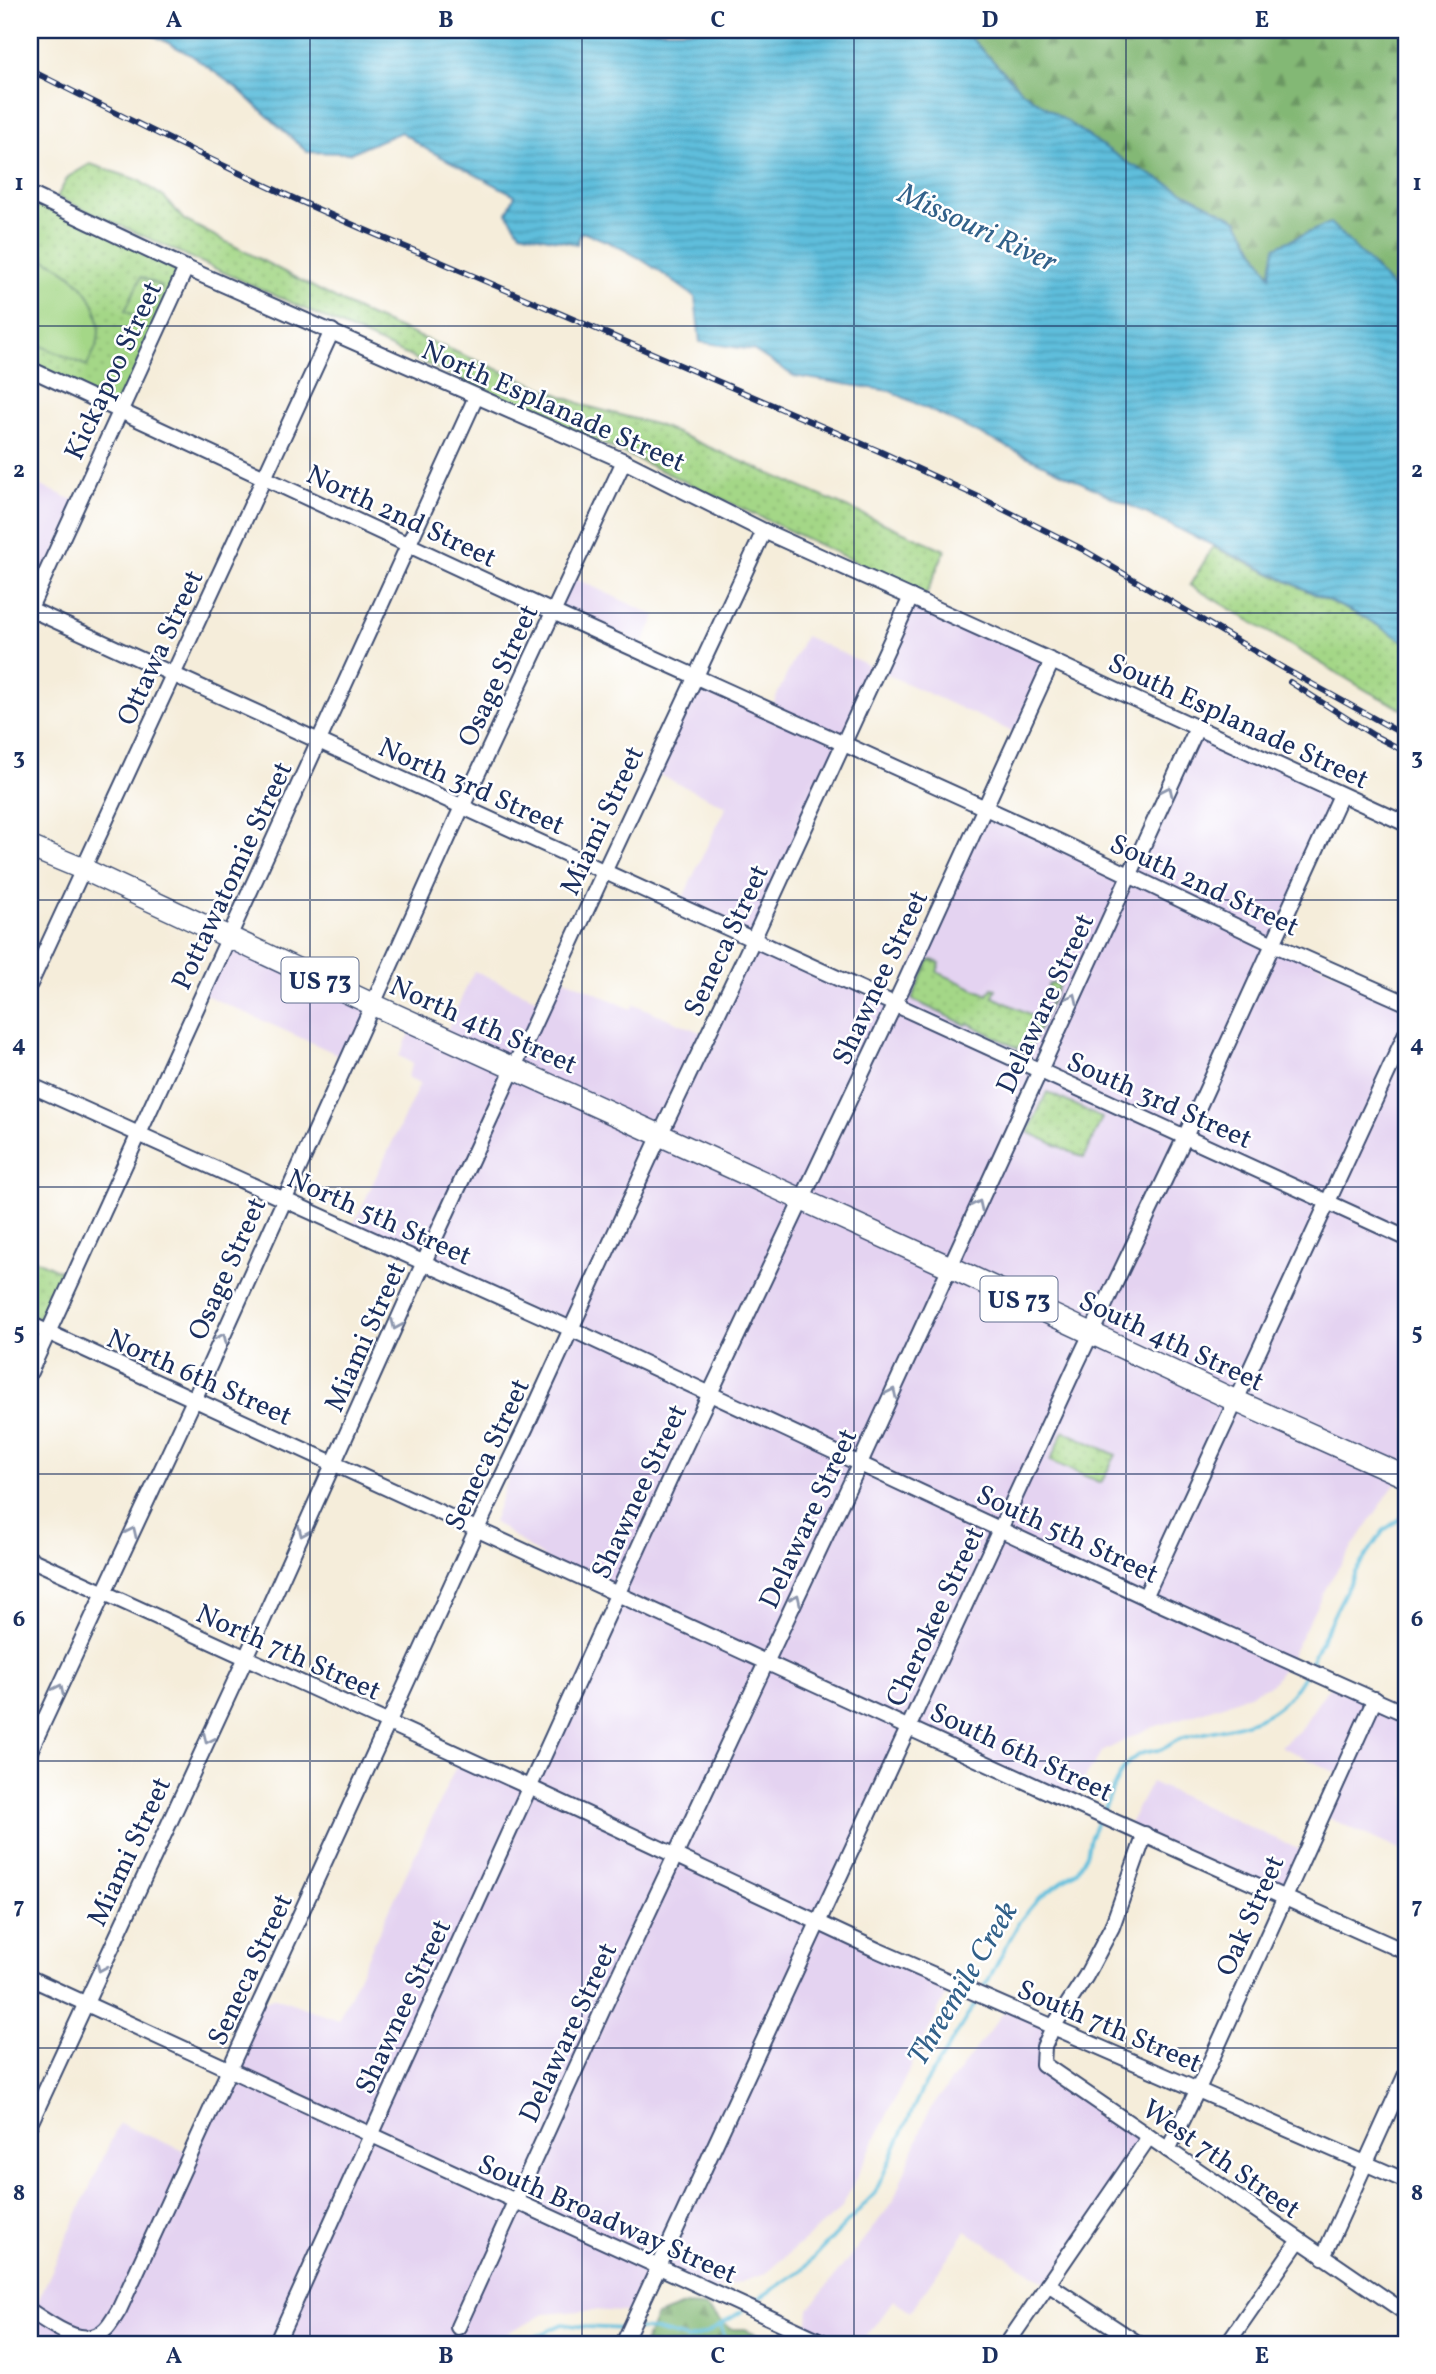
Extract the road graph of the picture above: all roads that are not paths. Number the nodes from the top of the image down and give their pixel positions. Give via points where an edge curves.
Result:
1 (34, 196) dead end
2 (186, 268) junction
3 (332, 331) junction
4 (30, 369) edge
5 (476, 397) junction
6 (120, 411) junction
7 (624, 461) junction
8 (265, 478) junction
9 (764, 531) junction
10 (409, 545) junction
11 (911, 597) junction
12 (30, 608) edge
13 (553, 612) junction
14 (1052, 661) junction
15 (173, 675) junction
16 (695, 677) junction
17 (1197, 728) junction
18 (319, 742) junction
19 (842, 744) junction
20 (1341, 795) junction
21 (463, 807) junction
22 (984, 808) junction
23 (1406, 824) edge
24 (30, 847) edge
25 (83, 869) junction
26 (604, 872) junction
27 (1129, 876) junction
28 (230, 937) junction
29 (753, 940) junction
30 (1273, 944) junction
31 (30, 984) edge
32 (1406, 1003) edge
33 (374, 1005) junction
34 (894, 1006) junction
35 (1406, 1033) edge
36 (514, 1068) junction
37 (1039, 1072) junction
38 (30, 1085) edge
39 (139, 1134) junction
40 (660, 1135) junction
41 (1185, 1137) junction
42 (284, 1200) junction
43 (801, 1200) junction
44 (1328, 1203) junction
45 (1406, 1238) edge
46 (424, 1262) junction
47 (950, 1267) junction
48 (30, 1324) edge
49 (571, 1329) junction
50 (48, 1333) junction
51 (1091, 1334) junction
52 (30, 1372) edge
53 (710, 1393) junction
54 (194, 1400) junction
55 (1236, 1401) junction
56 (334, 1462) junction
57 (860, 1463) junction
58 (1404, 1476) edge
59 (477, 1529) junction
60 (1002, 1529) junction
61 (30, 1559) edge
62 (103, 1593) junction
63 (618, 1593) junction
64 (1144, 1597) junction
65 (245, 1658) junction
66 (767, 1661) junction
67 (1374, 1699) junction
68 (1406, 1714) edge
69 (388, 1723) junction
70 (909, 1726) junction
71 (30, 1751) edge
72 (529, 1787) junction
73 (1145, 1834) junction
74 (676, 1856) junction
75 (1284, 1897) junction
76 (819, 1922) junction
77 (1406, 1952) edge
78 (30, 1978) edge
79 (85, 2003) junction
80 (1053, 2027) junction
81 (230, 2070) junction
82 (1406, 2074) edge
83 (1198, 2089) junction
84 (30, 2124) edge
85 (370, 2136) junction
86 (1149, 2137) junction
87 (1168, 2150) junction
88 (1367, 2163) junction
89 (1406, 2181) edge
90 (515, 2202) junction
91 (1298, 2240) junction
92 (1323, 2257) junction
93 (659, 2268) junction
94 (1048, 2284) junction
95 (30, 2311) edge
96 (1406, 2313) edge
97 (458, 2327) dead end
98 (276, 2344) edge
99 (623, 2344) edge
100 (827, 2344) edge
101 (1007, 2344) edge
102 (1139, 2344) edge
103 (1227, 2344) edge

1 - 2 street, North Esplanade Street
2 - 3 street, North Esplanade Street
2 - 6 street, Kickapoo Street
3 - 5 street, North Esplanade Street
3 - 8 street, Ottawa Street
4 - 6 street, North 2nd Street
5 - 7 street, North Esplanade Street
5 - 10 street, Pottawatomie Street
6 - 8 street, North 2nd Street
6 - 12 street, Kickapoo Street
7 - 9 street, North Esplanade Street
7 - 13 street, Osage Street
8 - 10 street, North 2nd Street
8 - 15 street, Ottawa Street
9 - 11 street, North Esplanade Street
9 - 16 street, Miami Street
10 - 13 street, North 2nd Street
10 - 18 street, Pottawatomie Street
11 - 14 street, North Esplanade Street
11 - 19 street, Seneca Street
12 - 15 street, North 3rd Street
13 - 16 street, North 2nd Street
13 - 21 street, Osage Street
14 - 17 street, South Esplanade Street
14 - 22 street, Shawnee Street
15 - 18 street, North 3rd Street
15 - 25 street, Ottawa Street
16 - 19 street, North 2nd Street
16 - 26 street, Miami Street
17 - 20 street, South Esplanade Street
27 -> 17 street, Delaware Street
18 - 21 street, North 3rd Street
18 - 28 street, Pottawatomie Street
19 - 22 street, North 2nd Street
19 - 29 street, Seneca Street
20 - 23 street, South Esplanade Street
20 - 30 street, Cherokee Street
21 - 26 street, North 3rd Street
21 - 33 street, Osage Street
22 - 27 street, South 2nd Street
22 - 34 street, Shawnee Street
24 - 25 highway, North 4th Street / US 73
25 - 28 highway, North 4th Street / US 73
25 - 31 street, Ottawa Street
26 - 29 street, North 3rd Street
26 - 36 street, Miami Street
27 - 30 street, South 2nd Street
37 -> 27 street, Delaware Street
28 - 33 highway, North 4th Street / US 73
28 - 39 street, Pottawatomie Street
29 - 34 street, North 3rd Street
29 - 40 street, Seneca Street
30 - 32 street, South 2nd Street
30 - 41 street, Cherokee Street
33 - 36 highway, North 4th Street / US 73
33 - 42 street, Osage Street
34 - 37 street, South 3rd Street
34 - 43 street, Shawnee Street
35 - 44 street
36 - 40 highway, North 4th Street / US 73
36 - 46 street, Miami Street
37 - 41 street, South 3rd Street
47 -> 37 street, Delaware Street
38 - 39 street, North 5th Street
39 - 42 street, North 5th Street
39 - 50 street, Pottawatomie Street
40 - 43 highway, North 4th Street / US 73
40 - 49 street, Seneca Street
41 - 44 street, South 3rd Street
41 - 51 street, Cherokee Street
42 - 46 street, North 5th Street
54 -> 42 street, Osage Street
43 - 47 highway, South 4th Street / US 73
43 - 53 street, Shawnee Street
44 - 45 street, South 3rd Street
44 - 55 street
46 - 49 street, North 5th Street
46 -> 56 street, Miami Street
47 - 51 highway, South 4th Street / US 73
57 -> 47 street, Delaware Street
48 - 50 street, North 6th Street
49 - 53 street, North 5th Street
49 - 59 street, Seneca Street
50 - 52 street, Pottawatomie Street
50 - 54 street, North 6th Street
51 - 55 highway, South 4th Street / US 73
51 - 60 street, Cherokee Street
53 - 57 street, South 5th Street
53 - 63 street, Shawnee Street
54 - 56 street, North 6th Street
62 -> 54 street, Osage Street
55 - 58 highway, South 4th Street / US 73
55 - 64 street
56 - 59 street, North 6th Street
56 -> 65 street, Miami Street
57 - 60 street, South 5th Street
66 -> 57 street, Delaware Street
59 - 63 street, North 6th Street
59 - 69 street, Seneca Street
60 - 64 street, South 5th Street
60 - 70 street, Cherokee Street
61 - 62 street, North 7th Street
62 - 65 street, North 7th Street
71 -> 62 street, Osage Street
63 - 66 street, South 6th Street
63 - 72 street, Shawnee Street
64 - 67 street, South 5th Street
65 - 69 street, North 7th Street
65 -> 79 street, Miami Street
66 - 70 street, South 6th Street
66 - 74 street, Delaware Street
67 - 68 street, South 5th Street
67 - 75 street, Oak Street
69 - 72 street, North 7th Street
69 - 81 street, Seneca Street
70 - 73 street, South 6th Street
70 - 76 street, Cherokee Street
72 - 74 street, South 7th Street
72 - 85 street, Shawnee Street
73 - 75 street, South 6th Street
73 - 80 street via 1112,1927
74 - 76 street, South 7th Street
74 - 90 street, Delaware Street
75 - 77 street, South 6th Street
75 - 83 street, Oak Street
76 - 80 street, South 7th Street
76 - 93 street, Cherokee Street
78 - 79 street, South Broadway Street
79 - 81 street, South Broadway Street
79 - 84 street, Miami Street
80 - 83 street, South 7th Street
80 - 86 street, West 7th Street via 1043,2064
81 - 85 street, South Broadway Street
81 - 95 street, Seneca Street via 120,2310 105,2331 91,2338 70,2335
82 - 88 street
83 - 87 street, Oak Street
83 - 88 street, South 7th Street
85 - 90 street, South Broadway Street
85 - 98 street, Shawnee Street
86 - 87 street, West 7th Street
86 - 94 street
87 - 91 street, West 7th Street
88 - 89 street, South 7th Street
88 - 92 street
90 - 93 street, South Broadway Street
90 - 97 street, Delaware Street
91 - 92 street, West 7th Street
91 - 103 street
92 - 96 street, West 7th Street
93 - 99 street, Cherokee Street
93 - 100 street, South Broadway Street
94 - 101 street
94 - 102 street

